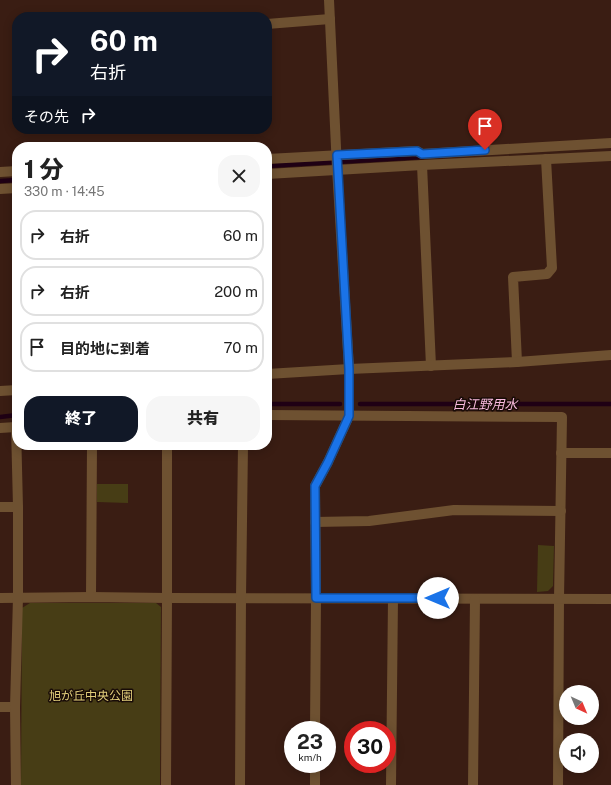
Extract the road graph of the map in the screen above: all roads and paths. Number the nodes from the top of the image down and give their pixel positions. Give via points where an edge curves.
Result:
1 (329, 0) edge
2 (330, 19) junction
3 (272, 24) edge
4 (611, 143) edge
5 (611, 156) edge
6 (272, 159) edge
7 (546, 159) junction
8 (337, 163) junction
9 (422, 165) junction
10 (12, 171) edge
11 (0, 172) edge
12 (272, 173) edge
13 (12, 188) edge
14 (0, 189) edge
15 (611, 355) edge
16 (517, 362) junction
17 (431, 366) junction
18 (349, 369) junction
19 (272, 374) edge
20 (12, 390) edge
21 (0, 391) edge
22 (272, 415) edge
23 (349, 416) junction
24 (12, 427) edge
25 (0, 428) edge
26 (17, 450) edge
27 (92, 450) edge
28 (167, 450) edge
29 (243, 450) edge
30 (562, 453) junction
31 (611, 453) edge
32 (0, 507) edge
33 (18, 507) junction
34 (561, 510) junction
35 (315, 522) junction
36 (18, 597) junction
37 (91, 597) junction
38 (0, 598) edge
39 (167, 598) junction
40 (241, 598) junction
41 (316, 598) junction
42 (393, 598) junction
43 (475, 599) junction
44 (559, 599) junction
45 (611, 599) edge
46 (0, 707) edge
47 (15, 707) junction
48 (315, 721) edge
49 (315, 773) edge
50 (16, 785) edge
51 (166, 785) edge
52 (240, 785) edge
53 (315, 785) edge
54 (391, 785) edge
55 (473, 785) edge
56 (558, 785) edge

1 - 2 street
2 - 3 street
2 - 8 street
4 - 8 street via 422,154 417,151
5 - 7 street
6 - 8 street
7 - 9 street
7 - 16 street via 552,268 547,274 513,277
8 - 9 street
8 - 12 street
8 - 18 street
9 - 17 street
10 - 11 street
13 - 14 street
15 - 16 street
16 - 17 street
17 - 18 street
18 - 19 street
18 - 23 street
20 - 21 street
22 - 23 street
23 - 30 street via 562,417
23 - 35 street via 315,486
24 - 25 street
26 - 33 street
27 - 37 street
28 - 39 street
29 - 40 street
30 - 31 street
30 - 34 street
32 - 33 street
33 - 36 street
34 - 35 street via 454,510 369,521
34 - 44 street
35 - 41 street
36 - 37 street
36 - 38 street
36 - 47 street
37 - 39 street
39 - 40 street
39 - 51 street
40 - 41 street
40 - 52 street
41 - 42 street
41 - 48 street
42 - 43 street
42 - 54 street
43 - 44 street
43 - 55 street
44 - 45 street
44 - 56 street
46 - 47 street
47 - 50 street
49 - 53 street

